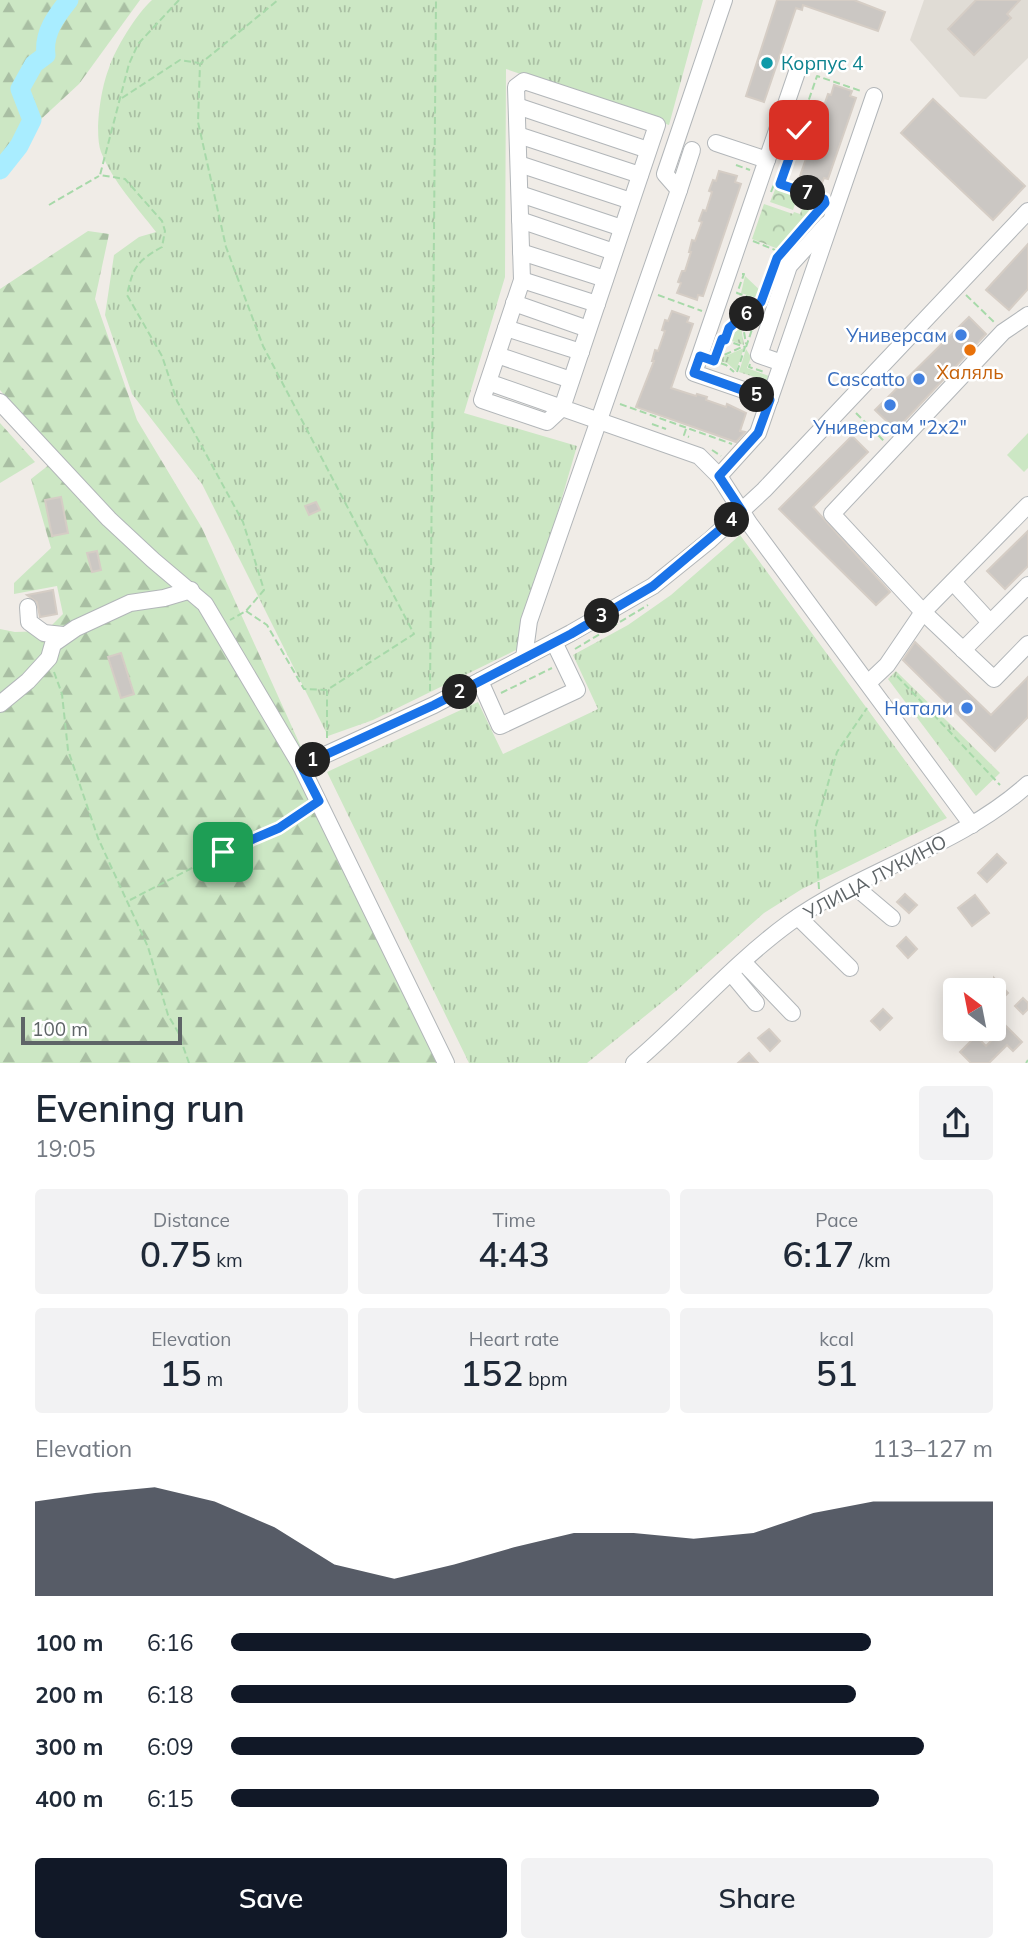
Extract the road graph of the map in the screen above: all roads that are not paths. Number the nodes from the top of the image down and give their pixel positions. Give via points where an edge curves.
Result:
1 (724, 0) edge
2 (798, 69) dead end
3 (871, 95) road end
4 (517, 106) junction
5 (518, 135) junction
6 (716, 143) dead end
7 (648, 150) junction
8 (692, 150) dead end
9 (767, 160) junction
10 (519, 164) junction
11 (640, 175) junction
12 (679, 190) junction
13 (520, 194) junction
14 (631, 201) junction
15 (831, 212) junction
16 (1027, 212) edge
17 (520, 220) junction
18 (622, 228) junction
19 (521, 252) junction
20 (614, 252) junction
21 (522, 279) junction
22 (605, 279) junction
23 (514, 303) junction
24 (597, 304) junction
25 (1028, 315) edge
26 (506, 328) junction
27 (589, 329) junction
28 (581, 352) junction
29 (497, 355) junction
30 (777, 369) junction
31 (571, 380) junction
32 (770, 400) junction
33 (0, 402) edge
34 (562, 408) junction
35 (599, 421) junction
36 (719, 476) junction
37 (1028, 505) edge
38 (742, 511) junction
39 (953, 582) junction
40 (1028, 584) edge
41 (191, 590) junction
42 (28, 607) dead end
43 (923, 612) junction
44 (987, 619) dead end
45 (63, 635) junction
46 (554, 642) junction
47 (1028, 644) edge
48 (963, 650) junction
49 (524, 658) junction
50 (480, 681) junction
51 (868, 683) junction
52 (0, 704) edge
53 (301, 766) junction
54 (1028, 784) edge
55 (972, 825) junction
56 (853, 885) junction
57 (798, 917) junction
58 (892, 918) dead end
59 (737, 968) junction
60 (850, 968) dead end
61 (756, 1003) dead end
62 (792, 1013) dead end
63 (446, 1063) edge
64 (634, 1063) edge

1 - 12 street via 666,174
2 - 9 street
3 - 15 street
4 - 5 street
4 - 7 street
4 - 7 street via 516,87 524,81 657,125
5 - 10 street
5 - 11 street
6 - 9 street
7 - 11 street
8 - 12 street
9 - 32 street via 741,237 710,359 694,373
10 - 13 street
10 - 14 street
11 - 14 street
12 - 35 street
13 - 17 street
13 - 18 street
14 - 18 street
15 - 30 street
15 - 30 street via 789,266 759,355
16 - 38 street
17 - 19 street
17 - 20 street
18 - 20 street
19 - 21 street
19 - 22 street
20 - 22 street
21 - 23 street
21 - 24 street
22 - 24 street
23 - 26 street
23 - 27 street
24 - 27 street
25 - 43 street via 1003,332 832,514
26 - 28 street
26 - 29 street
27 - 28 street
28 - 31 street
29 - 31 street
29 - 34 street via 488,382
30 - 32 street
31 - 34 street
32 - 36 street via 758,433
33 - 41 street via 109,519
34 - 35 street
35 - 36 street via 699,456
35 - 49 street via 529,621
36 - 38 street
37 - 39 street
38 - 46 street via 653,586
38 - 51 street
39 - 43 street
39 - 44 street
40 - 48 street
41 - 45 street via 130,603
41 - 53 street via 219,625
42 - 45 street via 29,622 44,633
43 - 48 street
43 - 51 street via 887,665
45 - 52 street via 53,644 49,658
46 - 49 street
46 - 50 street via 577,690 500,726
47 - 48 street via 994,679
49 - 50 street
50 - 53 street
51 - 55 street
53 - 63 street
54 - 55 street, УЛИЦА ЛУКИНО
55 - 56 street, УЛИЦА ЛУКИНО
56 - 57 street, УЛИЦА ЛУКИНО
56 - 58 street
57 - 59 street, УЛИЦА ЛУКИНО
57 - 60 street
59 - 61 street
59 - 62 street
59 - 64 street, УЛИЦА ЛУКИНО

